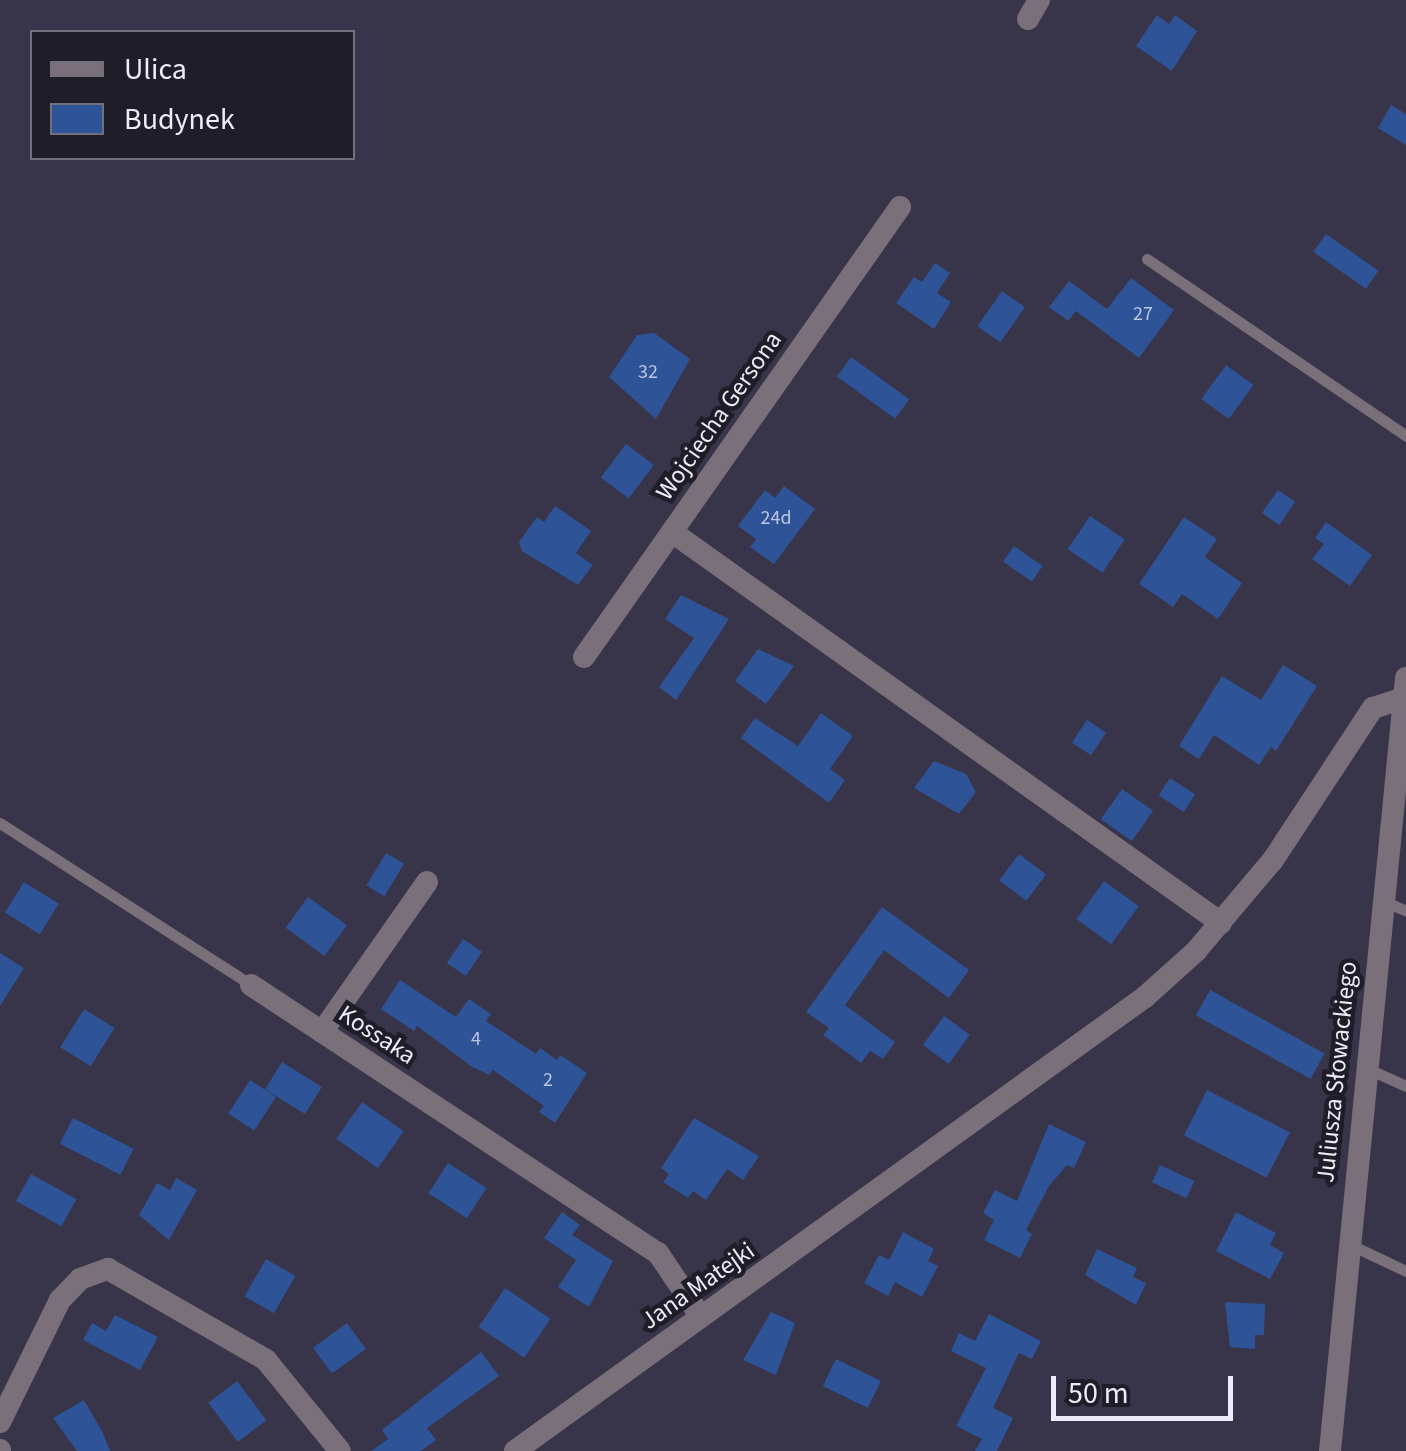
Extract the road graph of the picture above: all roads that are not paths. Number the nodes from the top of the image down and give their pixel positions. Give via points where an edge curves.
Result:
1 (900, 207) dead end
2 (1147, 259) dead end
3 (1406, 436) edge
4 (672, 532) junction
5 (584, 658) dead end
6 (1403, 688) edge
7 (0, 823) edge
8 (427, 882) dead end
9 (1382, 900) junction
10 (1406, 911) edge
11 (1221, 924) junction
12 (250, 986) joint
13 (322, 1032) junction
14 (1364, 1067) junction
15 (1406, 1086) edge
16 (915, 1168) joint
17 (1349, 1244) junction
18 (1406, 1271) edge
19 (701, 1317) junction
20 (0, 1422) edge
21 (340, 1451) edge
22 (515, 1451) edge
23 (1330, 1451) edge

1 - 4 street, Wojciecha Gersona
2 - 3 lane
4 - 5 street, Wojciecha Gersona
4 - 11 street
6 - 9 street, Juliusza Słowackiego
6 - 11 street, Juliusza Słowackiego via 1372,708 1273,860
7 - 12 lane, Kossaka
8 - 13 street
9 - 10 lane
9 - 14 street, Juliusza Słowackiego
11 - 16 street, Juliusza Słowackiego via 1145,997
12 - 13 street, Kossaka
13 - 19 street, Kossaka via 658,1253
14 - 15 lane
14 - 17 street, Juliusza Słowackiego
16 - 19 street, Jana Matejki
17 - 18 lane
17 - 23 street, Juliusza Słowackiego
19 - 22 street, Jana Matejki
20 - 21 street via 60,1300 80,1279 108,1270 266,1360

